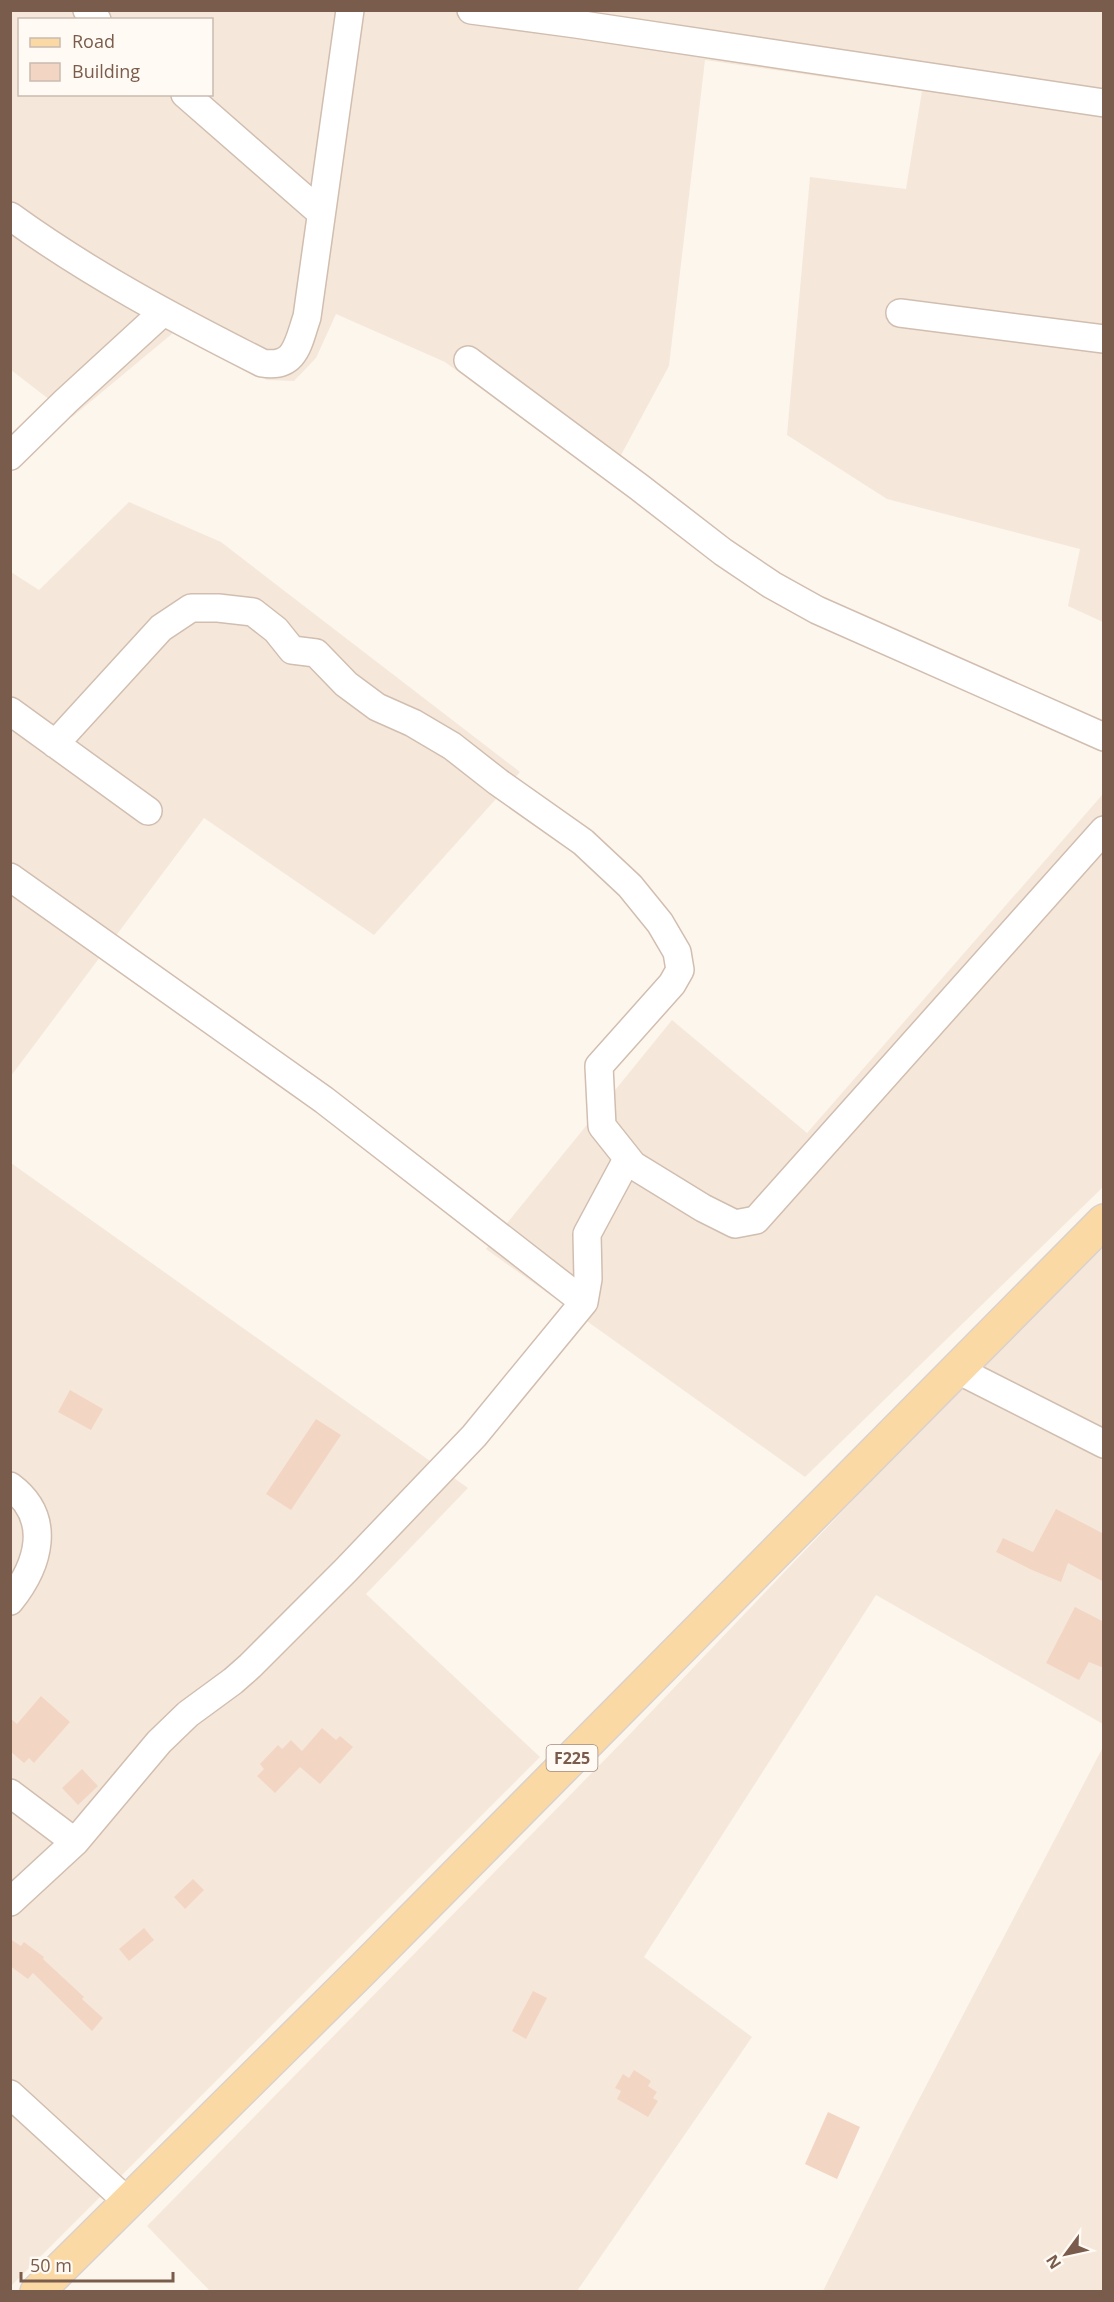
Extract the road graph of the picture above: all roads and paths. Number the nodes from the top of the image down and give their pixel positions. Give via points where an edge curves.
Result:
1 (350, 10) edge
2 (471, 10) edge
3 (186, 96) edge
4 (1104, 103) edge
5 (320, 212) junction
6 (10, 216) edge
7 (163, 312) junction
8 (900, 313) dead end
9 (1104, 339) edge
10 (468, 360) dead end
11 (10, 456) edge
12 (10, 711) edge
13 (1104, 737) edge
14 (55, 744) junction
15 (148, 811) dead end
16 (1104, 830) edge
17 (10, 877) edge
18 (633, 1165) junction
19 (1104, 1221) edge
20 (584, 1302) junction
21 (956, 1368) junction
22 (1104, 1444) edge
23 (10, 1486) edge
24 (10, 1601) edge
25 (10, 1793) edge
26 (75, 1842) junction
27 (10, 1902) edge
28 (10, 2094) edge
29 (128, 2202) junction
30 (37, 2292) edge

1 - 5 street
2 - 4 street
3 - 5 street
5 - 7 street via 307,317 294,353 284,362 262,363
6 - 7 street
7 - 11 street
8 - 9 street
10 - 13 street via 772,585 817,610
12 - 14 street
14 - 15 street
14 - 18 street via 161,628 191,608 219,608 253,612 276,630 292,650 316,653 346,684 377,707 452,746 583,843 630,886 677,952 680,970 672,984 599,1066 602,1126
16 - 18 street via 756,1220 735,1224
17 - 20 street via 324,1100
18 - 20 street via 622,1167 587,1234
19 - 21 main road, F225
20 - 26 street via 474,1436 250,1666 159,1742
21 - 22 street
21 - 29 main road, F225
23 - 24 street via 34,1514 38,1538 33,1566
25 - 26 street
26 - 27 street
28 - 29 street
29 - 30 main road, F225

